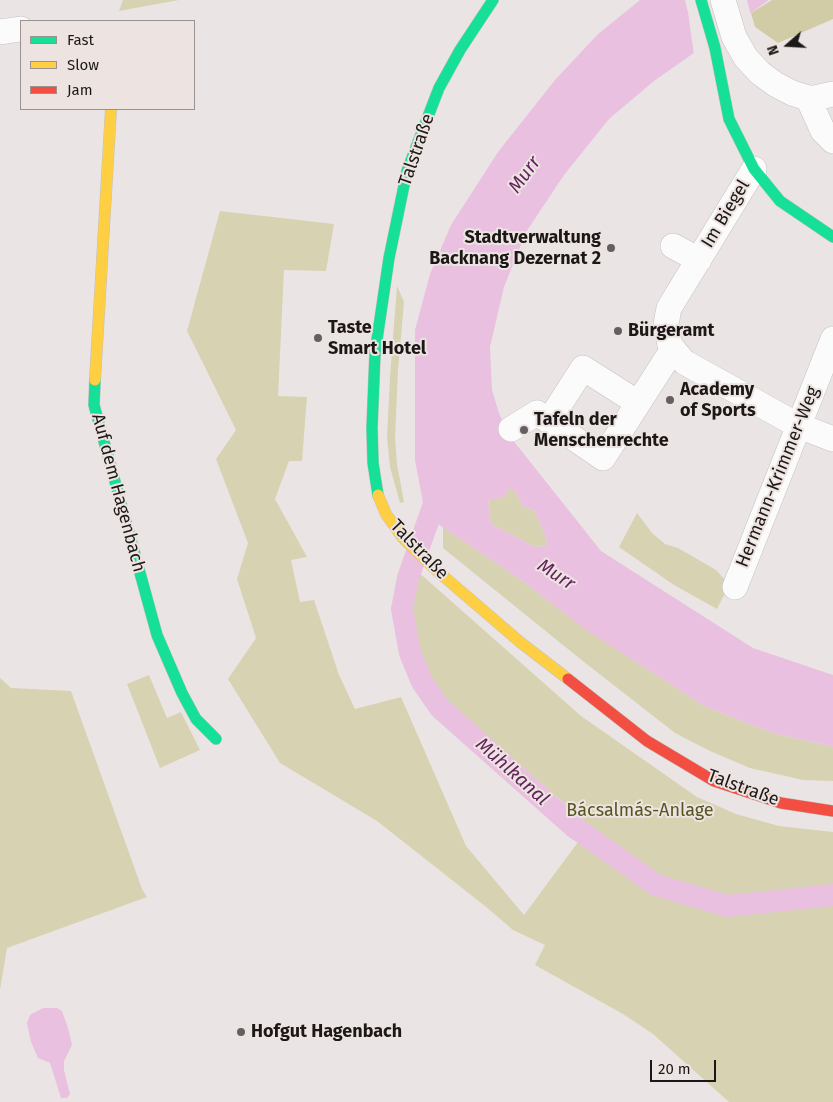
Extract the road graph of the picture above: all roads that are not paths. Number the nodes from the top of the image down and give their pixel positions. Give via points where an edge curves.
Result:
1 (493, 0) edge
2 (701, 0) edge
3 (722, 0) edge
4 (20, 29) edge
5 (0, 32) edge
6 (724, 42) junction
7 (833, 94) edge
8 (808, 98) junction
9 (111, 110) edge
10 (833, 141) edge
11 (754, 169) junction
12 (833, 237) edge
13 (673, 246) dead end
14 (699, 260) junction
15 (833, 339) edge
16 (672, 349) junction
17 (638, 403) junction
18 (549, 421) junction
19 (799, 426) junction
20 (511, 429) dead end
21 (833, 439) edge
22 (735, 587) dead end
23 (216, 739) dead end
24 (833, 811) edge

1 - 24 street, Talstraße via 451,65 419,137 389,258 376,353 372,428 378,494 386,514 403,538 435,569 520,642 647,741 714,781 781,803
2 - 6 street
3 - 6 street
4 - 5 street
6 - 8 street via 775,84
6 - 11 street via 725,102 729,119
7 - 8 street
8 - 10 street via 823,131
9 - 23 street, Auf dem Hagenbach via 94,405 157,634 196,719
11 - 12 street via 780,201
11 - 14 street, Im Biegel
13 - 14 street, Im Biegel
14 - 16 street, Im Biegel via 670,308 666,324
15 - 19 street, Hermann-Krimmer-Weg
16 - 17 street
16 - 19 street via 684,362
17 - 18 street via 583,368
17 - 18 street via 603,458
18 - 20 street via 537,413
19 - 21 street
19 - 22 street, Hermann-Krimmer-Weg

